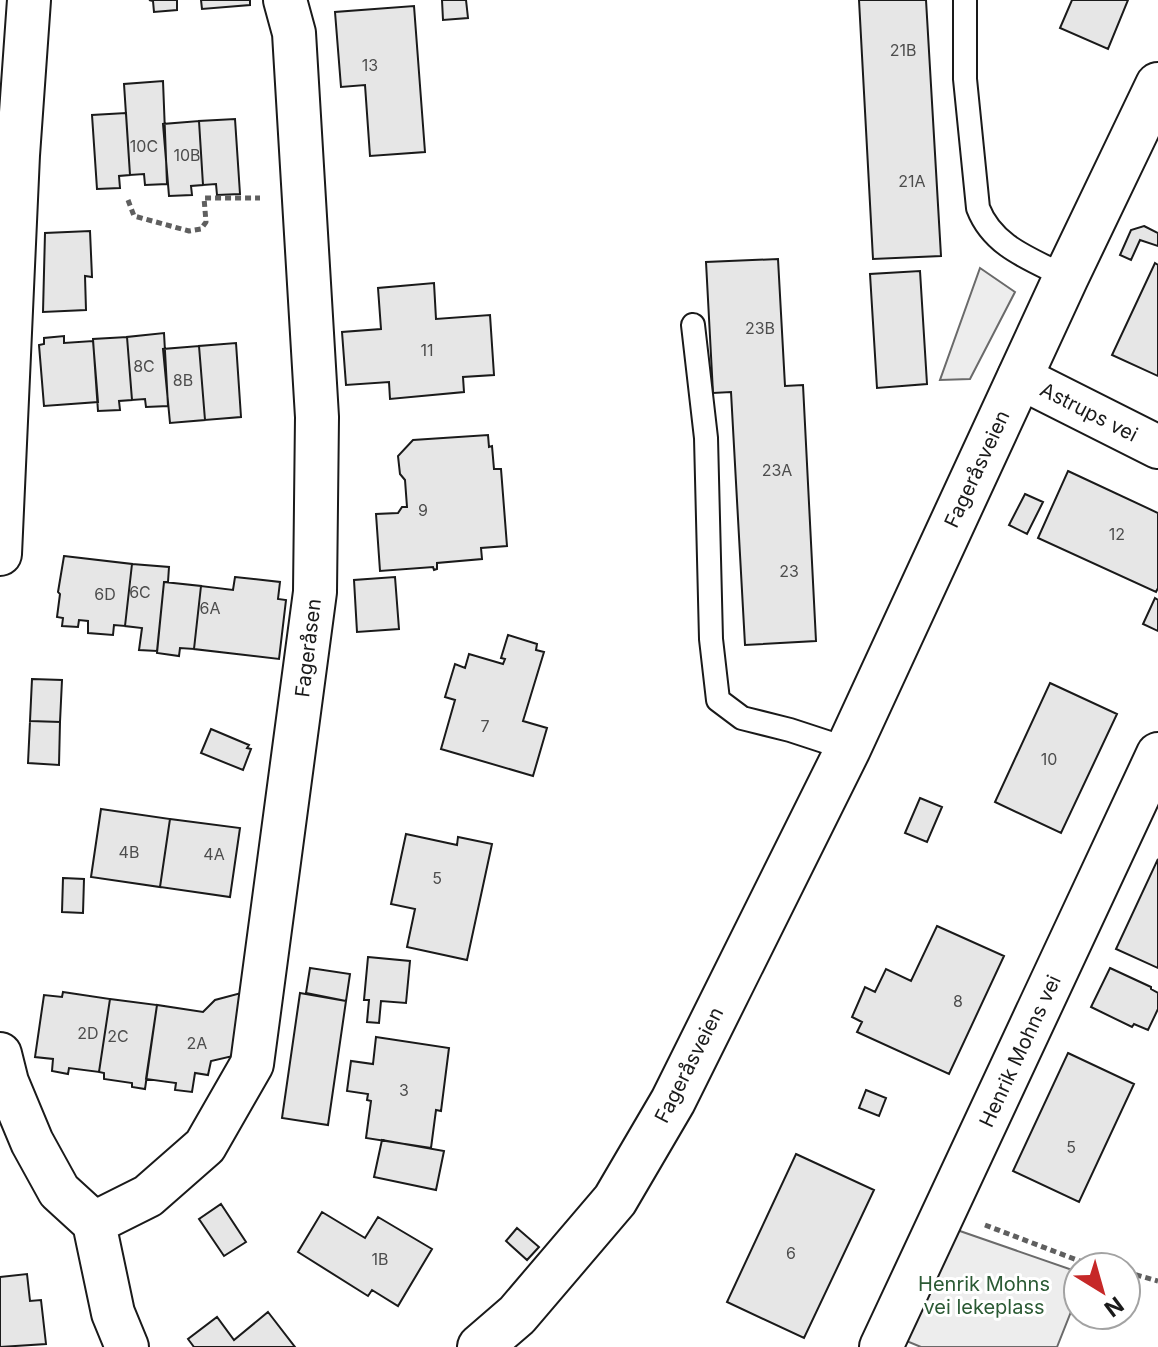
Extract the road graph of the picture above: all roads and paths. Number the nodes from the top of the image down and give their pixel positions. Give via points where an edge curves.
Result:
1 (29, 0) edge
2 (285, 0) edge
3 (965, 0) edge
4 (1158, 85) edge
5 (261, 198) dead end
6 (128, 200) dead end
7 (1066, 277) junction
8 (693, 325) dead end
9 (1019, 377) junction
10 (1158, 447) edge
11 (0, 554) edge
12 (848, 749) junction
13 (1158, 754) edge
14 (2, 1073) edge
15 (946, 1210) junction
16 (94, 1223) junction
17 (1062, 1254) edge
18 (127, 1347) edge
19 (480, 1347) edge
20 (881, 1347) edge

1 - 11 street
2 - 16 street, Fageråsen via 294,33 317,417 315,592 252,1064 205,1146 148,1196
3 - 7 lane via 965,79 978,208 996,238
4 - 7 street, Fageråsveien
5 - 6 path via 204,198 206,222 189,231 134,216
7 - 9 street, Fageråsveien
8 - 12 lane via 706,438 711,639 718,700 742,718
9 - 10 street, Astrups vei
9 - 12 street, Fageråsveien
12 - 19 street, Fageråsveien via 673,1101 615,1200 517,1315
13 - 15 street, Henrik Mohns vei
14 - 16 street via 59,1191
15 - 17 path
15 - 20 street, Henrik Mohns vei
16 - 18 street via 113,1313

